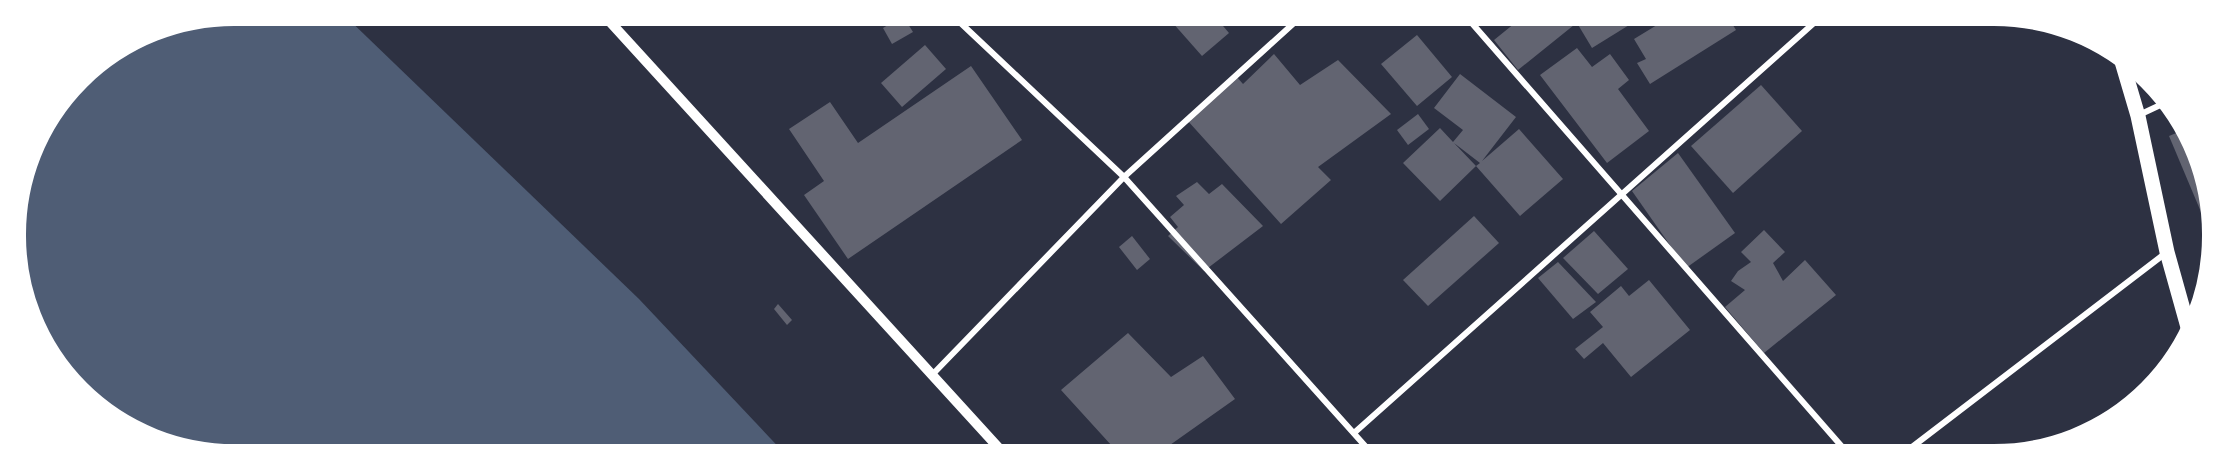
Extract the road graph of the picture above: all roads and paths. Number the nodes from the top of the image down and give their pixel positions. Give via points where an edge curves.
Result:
1 (610, 22) edge
2 (960, 22) edge
3 (1295, 22) edge
4 (1471, 22) edge
5 (1815, 22) edge
6 (2123, 66) edge
7 (2162, 104) edge
8 (2138, 116) junction
9 (1124, 177) junction
10 (1620, 194) junction
11 (2167, 252) junction
12 (2187, 324) edge
13 (932, 375) junction
14 (1354, 433) junction
15 (999, 448) edge
16 (1367, 448) edge
17 (1843, 448) edge
18 (1911, 448) edge

1 - 13 street
2 - 9 street
3 - 9 street
4 - 10 street
5 - 10 street
6 - 8 main road
7 - 8 street
8 - 11 main road
9 - 13 street
9 - 14 street
10 - 14 street
10 - 17 street
11 - 12 main road
11 - 18 street
13 - 15 street
14 - 16 street

